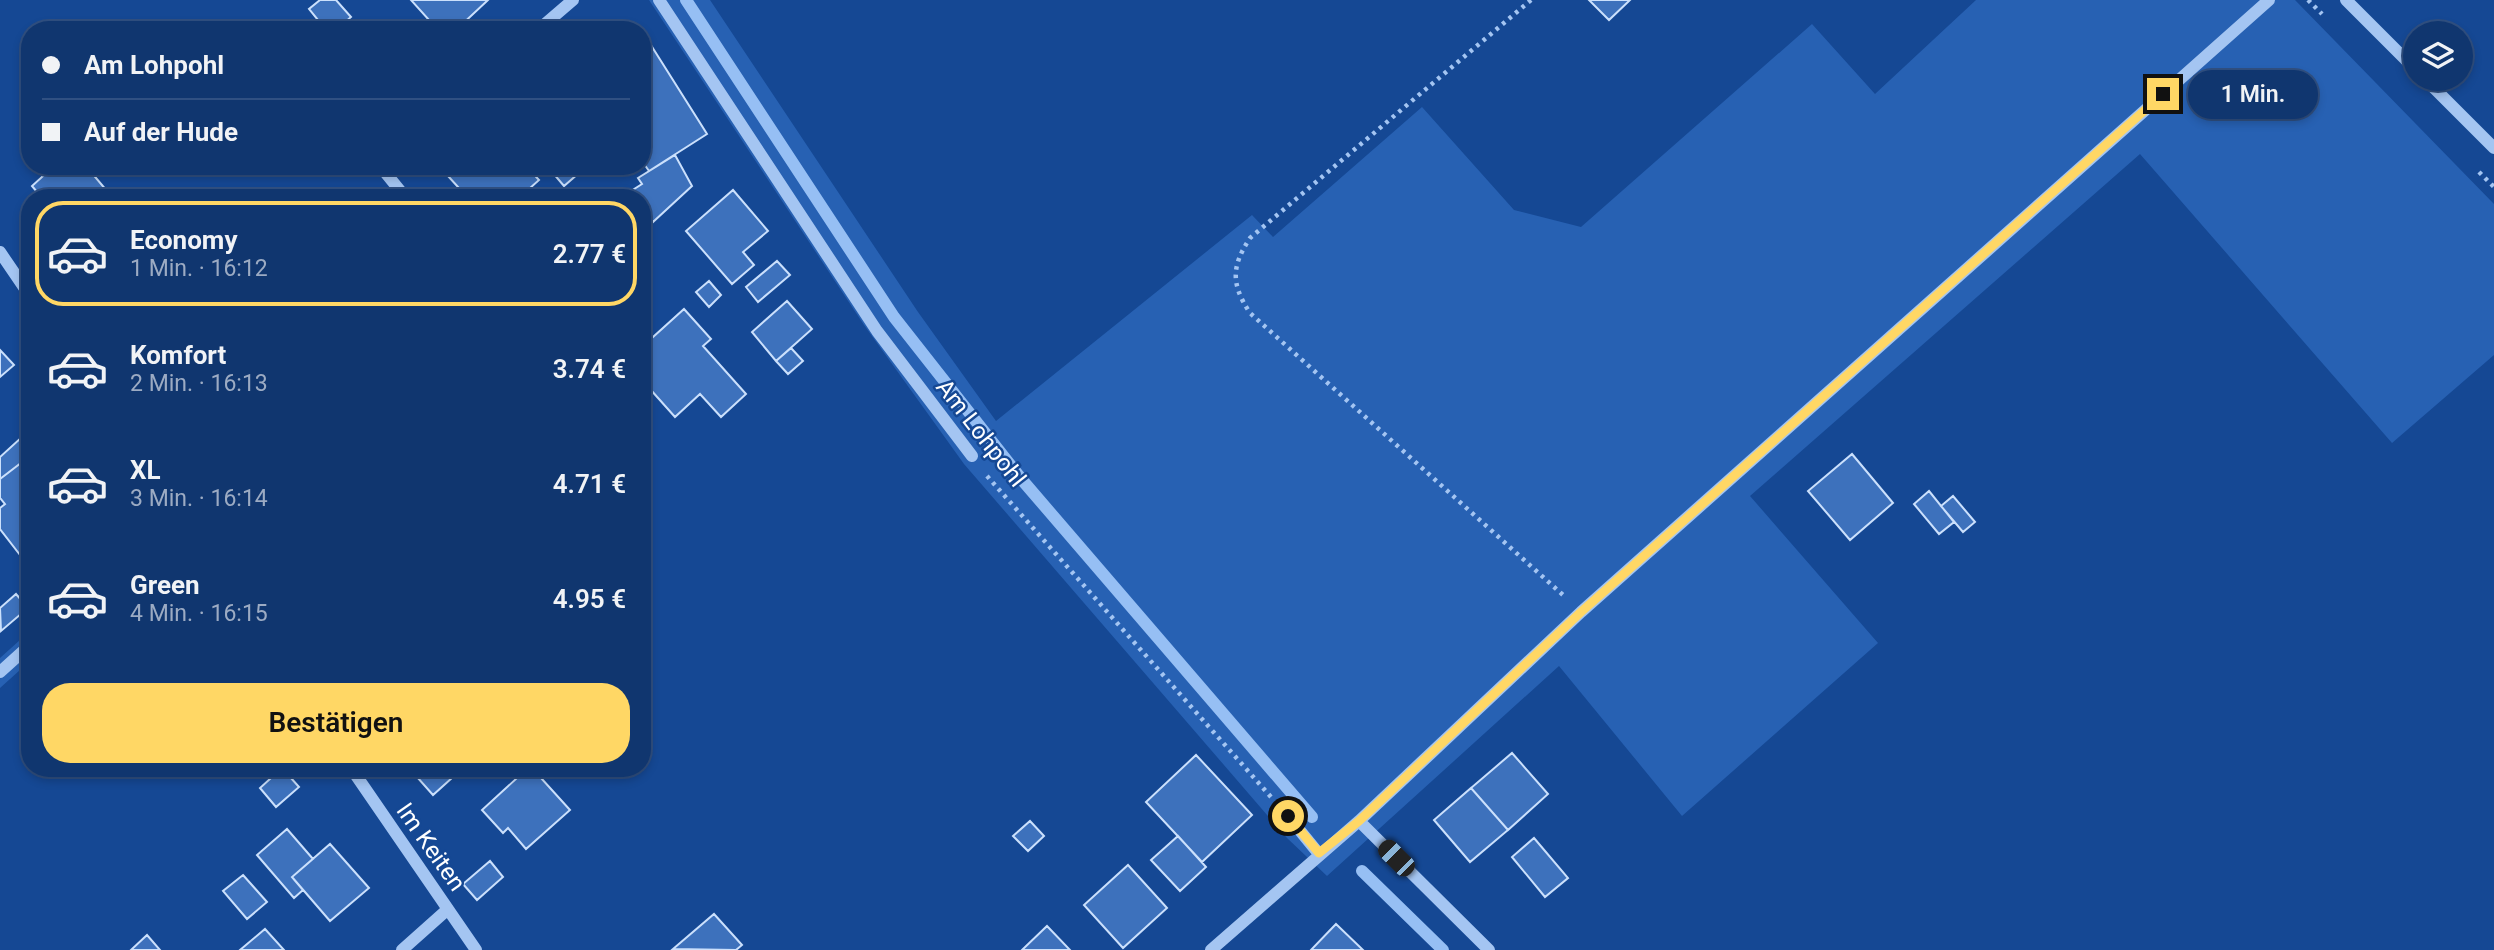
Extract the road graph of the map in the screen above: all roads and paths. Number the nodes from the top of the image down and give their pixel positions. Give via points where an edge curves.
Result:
1 (573, 0) edge
2 (659, 0) edge
3 (1531, 0) edge
4 (2269, 0) edge
5 (2346, 0) edge
6 (548, 21) edge
7 (2403, 57) edge
8 (2437, 91) edge
9 (2494, 148) edge
10 (388, 175) edge
11 (399, 189) edge
12 (0, 251) edge
13 (21, 282) edge
14 (972, 456) joint
15 (1581, 612) junction
16 (21, 653) edge
17 (0, 672) edge
18 (357, 777) edge
19 (1288, 816) joint
20 (1359, 821) junction
21 (1319, 853) junction
22 (448, 909) junction
23 (402, 950) edge
24 (476, 950) edge
25 (1211, 950) edge
26 (1489, 950) edge

1 - 6 street
2 - 14 street, Am Lohpohl via 877,331
3 - 15 path via 1250,238 1237,257 1236,277 1238,295 1250,313
4 - 15 street
5 - 7 street
8 - 9 street
10 - 11 street
12 - 13 street
14 - 19 path, Am Lohpohl via 1020,516
15 - 20 street
16 - 17 street
18 - 22 street, Im Keiten
19 - 21 street
20 - 21 street
20 - 26 street
21 - 25 street
22 - 23 street
22 - 24 street, Im Keiten

